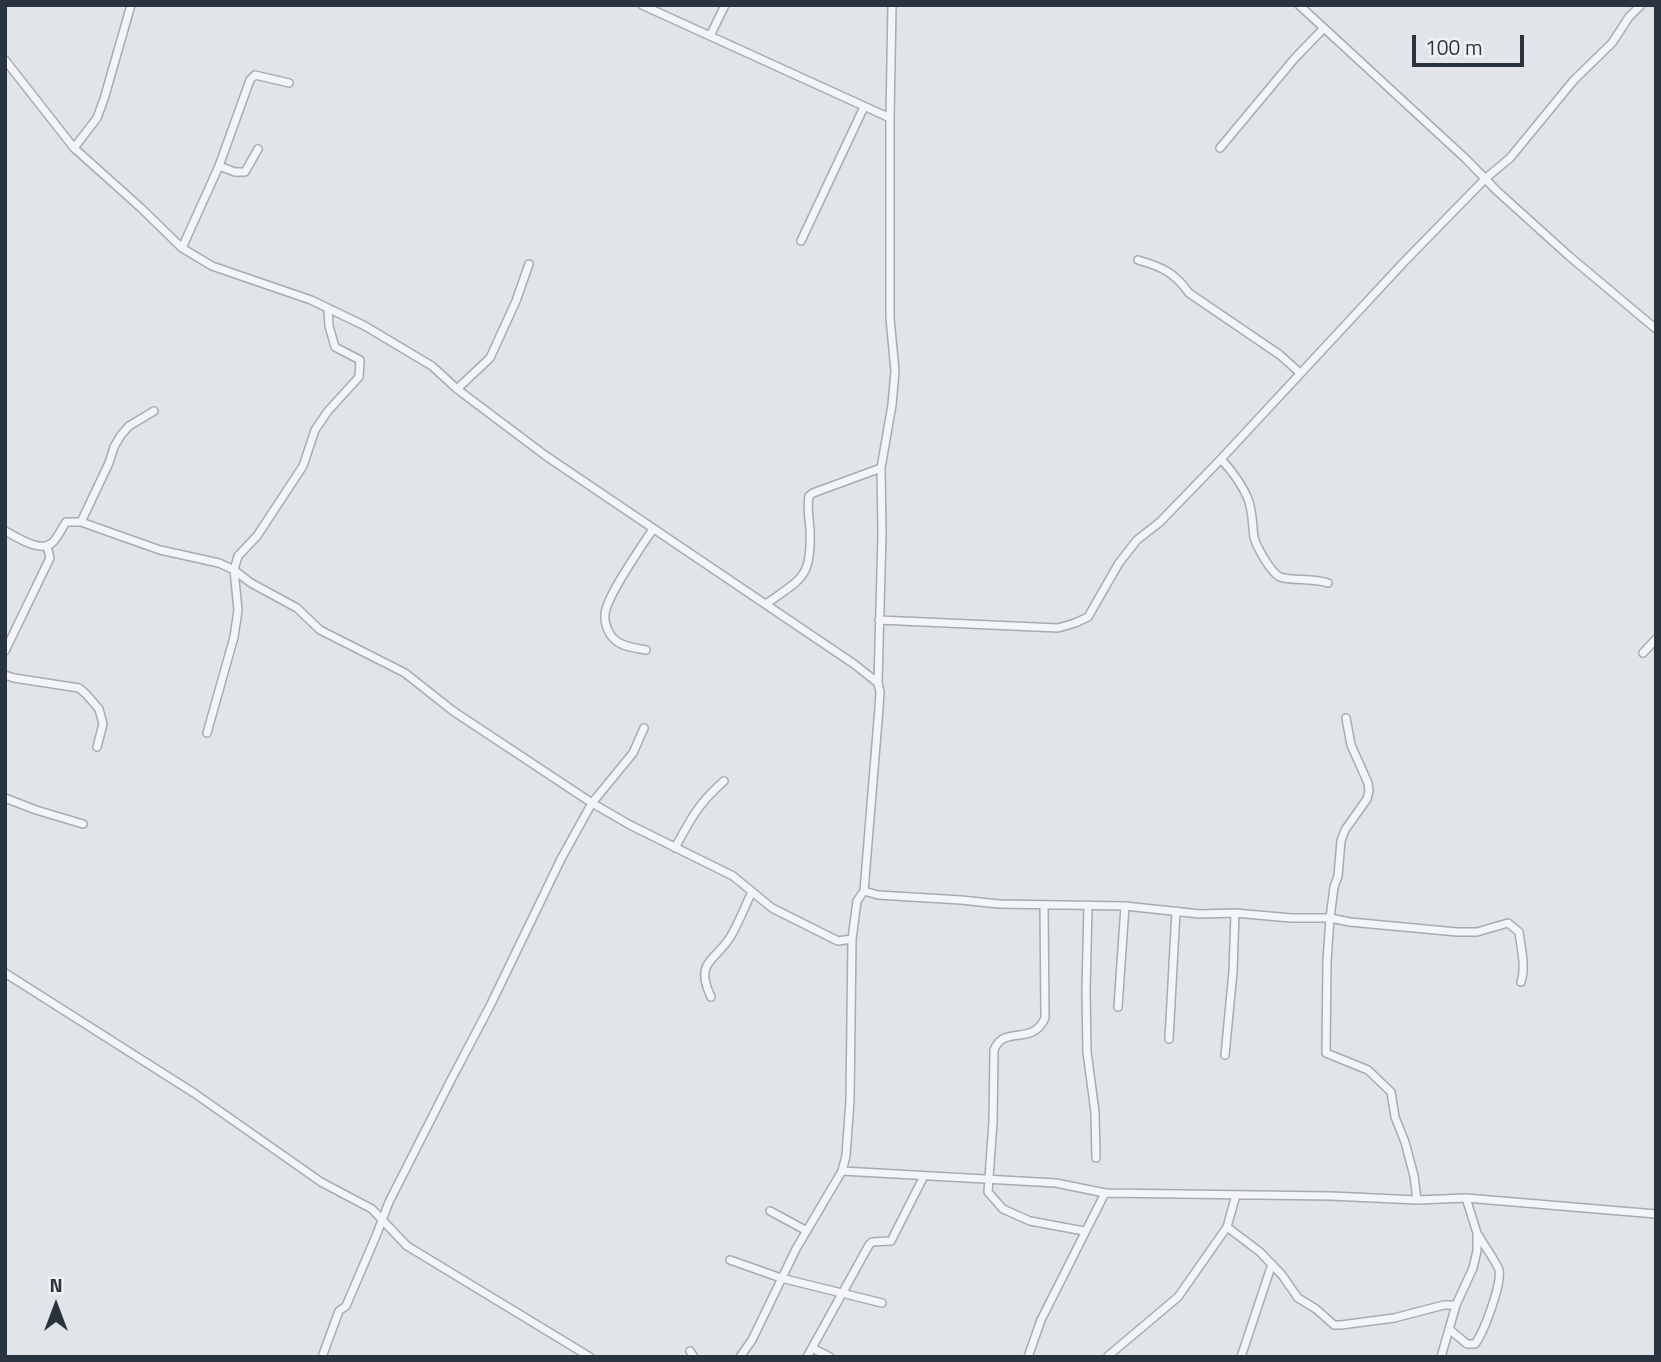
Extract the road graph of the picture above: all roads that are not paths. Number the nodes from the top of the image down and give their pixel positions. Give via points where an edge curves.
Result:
1 (131, 5) edge
2 (642, 5) edge
3 (725, 5) edge
4 (892, 5) edge
5 (1299, 5) edge
6 (1641, 5) edge
7 (1324, 28) junction
8 (710, 36) junction
9 (5, 60) edge
10 (289, 83) dead end
11 (864, 107) junction
12 (890, 118) junction
13 (74, 148) junction
14 (1220, 148) dead end
15 (258, 149) dead end
16 (219, 166) junction
17 (1486, 178) junction
18 (801, 241) dead end
19 (182, 248) junction
20 (1138, 260) dead end
21 (530, 264) dead end
22 (328, 309) junction
23 (1656, 329) edge
24 (1300, 373) junction
25 (457, 389) junction
26 (154, 411) dead end
27 (1221, 459) junction
28 (881, 468) junction
29 (80, 522) junction
30 (653, 529) junction
31 (5, 531) edge
32 (47, 546) junction
33 (234, 570) junction
34 (1328, 583) dead end
35 (766, 604) junction
36 (879, 620) junction
37 (1656, 639) edge
38 (646, 650) dead end
39 (5, 652) edge
40 (1643, 653) dead end
41 (5, 675) edge
42 (878, 683) junction
43 (1346, 718) dead end
44 (644, 728) dead end
45 (207, 733) dead end
46 (97, 747) dead end
47 (724, 781) dead end
48 (5, 798) edge
49 (592, 803) junction
50 (83, 824) dead end
51 (675, 848) junction
52 (864, 891) junction
53 (752, 892) junction
54 (1044, 905) junction
55 (1088, 905) junction
56 (1125, 906) junction
57 (1176, 911) junction
58 (1236, 913) junction
59 (1330, 918) junction
60 (852, 939) junction
61 (5, 973) edge
62 (1521, 982) dead end
63 (711, 997) dead end
64 (1118, 1007) dead end
65 (1169, 1039) dead end
66 (1225, 1055) dead end
67 (1096, 1158) dead end
68 (842, 1171) junction
69 (924, 1176) junction
70 (990, 1180) junction
71 (1105, 1193) junction
72 (1236, 1195) junction
73 (1466, 1198) junction
74 (1417, 1200) junction
75 (770, 1211) dead end
76 (1656, 1214) edge
77 (382, 1220) junction
78 (1227, 1227) junction
79 (807, 1231) junction
80 (1084, 1231) junction
81 (1477, 1233) junction
82 (730, 1260) dead end
83 (1272, 1264) junction
84 (781, 1278) junction
85 (843, 1292) junction
86 (882, 1303) dead end
87 (1457, 1305) junction
88 (1449, 1329) junction
89 (812, 1348) junction
90 (1108, 1356) edge
91 (322, 1357) edge
92 (590, 1357) edge
93 (740, 1357) edge
94 (807, 1357) edge
95 (830, 1357) edge
96 (1028, 1357) edge
97 (1241, 1357) edge
98 (1441, 1357) edge

1 - 13 street via 97,118
2 - 8 street
3 - 8 street
4 - 12 street
5 - 7 street
6 - 17 street via 1522,146
7 - 14 street
7 - 17 street
8 - 11 street
9 - 13 street
10 - 16 street via 255,75 250,80
11 - 12 street
11 - 18 street
12 - 28 street via 890,318 895,371
13 - 19 street
15 - 16 street via 245,172
16 - 19 street
17 - 23 street
17 - 24 street
19 - 22 street via 212,267
20 - 24 street via 1179,279 1189,293
21 - 25 street via 490,358
22 - 25 street via 432,366
22 - 33 street via 335,347 360,359 359,377 315,430 303,466 257,536 238,556
24 - 27 street
25 - 30 street
26 - 29 street via 121,435
27 - 34 street via 1247,497 1255,541 1274,572 1285,578
27 - 36 street via 1160,522 1136,540 1088,617 1058,628
28 - 35 street via 809,496 809,564 800,580
28 - 36 street
29 - 32 street via 66,522
29 - 33 street
30 - 35 street
30 - 38 street via 608,600 605,615 615,640
31 - 32 street
32 - 39 street via 50,558
33 - 45 street via 238,610 234,637
33 - 49 street via 297,608 320,630 405,673 453,711
35 - 42 street
36 - 42 street
37 - 40 street
41 - 46 street via 79,688 99,709 103,724
42 - 52 street via 880,708
43 - 59 street via 1369,791 1341,841
44 - 49 street via 634,753
47 - 51 street via 702,802
48 - 50 street
49 - 51 street
49 - 77 street
51 - 53 street via 733,876
52 - 54 street
52 - 60 street via 857,901
53 - 60 street via 772,908 838,941
53 - 63 street via 730,938 706,968 704,979
54 - 55 street
54 - 70 street via 1045,1018 1031,1034 996,1043
55 - 56 street
55 - 67 street via 1087,1052
56 - 57 street
56 - 64 street
57 - 58 street
57 - 65 street
58 - 59 street
58 - 66 street
59 - 62 street via 1477,932 1508,923 1519,932
59 - 74 street via 1326,1053 1368,1070 1391,1092
60 - 68 street via 850,1100
61 - 77 street via 194,1093 321,1182 372,1209
68 - 69 street
68 - 79 street
69 - 70 street
69 - 85 street via 895,1236 888,1243 869,1245
70 - 71 street via 1056,1183
70 - 80 street via 988,1192 1003,1209 1030,1221
71 - 72 street
71 - 80 street
72 - 74 street
72 - 78 street
73 - 74 street
73 - 76 street
73 - 81 street
75 - 79 street
77 - 91 street
77 - 92 street via 408,1246
78 - 83 street
78 - 90 street via 1178,1297
79 - 84 street
80 - 96 street
81 - 87 street via 1475,1259
81 - 88 street via 1499,1269 1496,1292 1475,1344 1467,1345
82 - 84 street
83 - 87 street via 1298,1297 1334,1325
83 - 97 street
84 - 85 street
84 - 93 street
85 - 86 street
85 - 89 street
87 - 88 street
88 - 98 street
89 - 94 street
89 - 95 street

